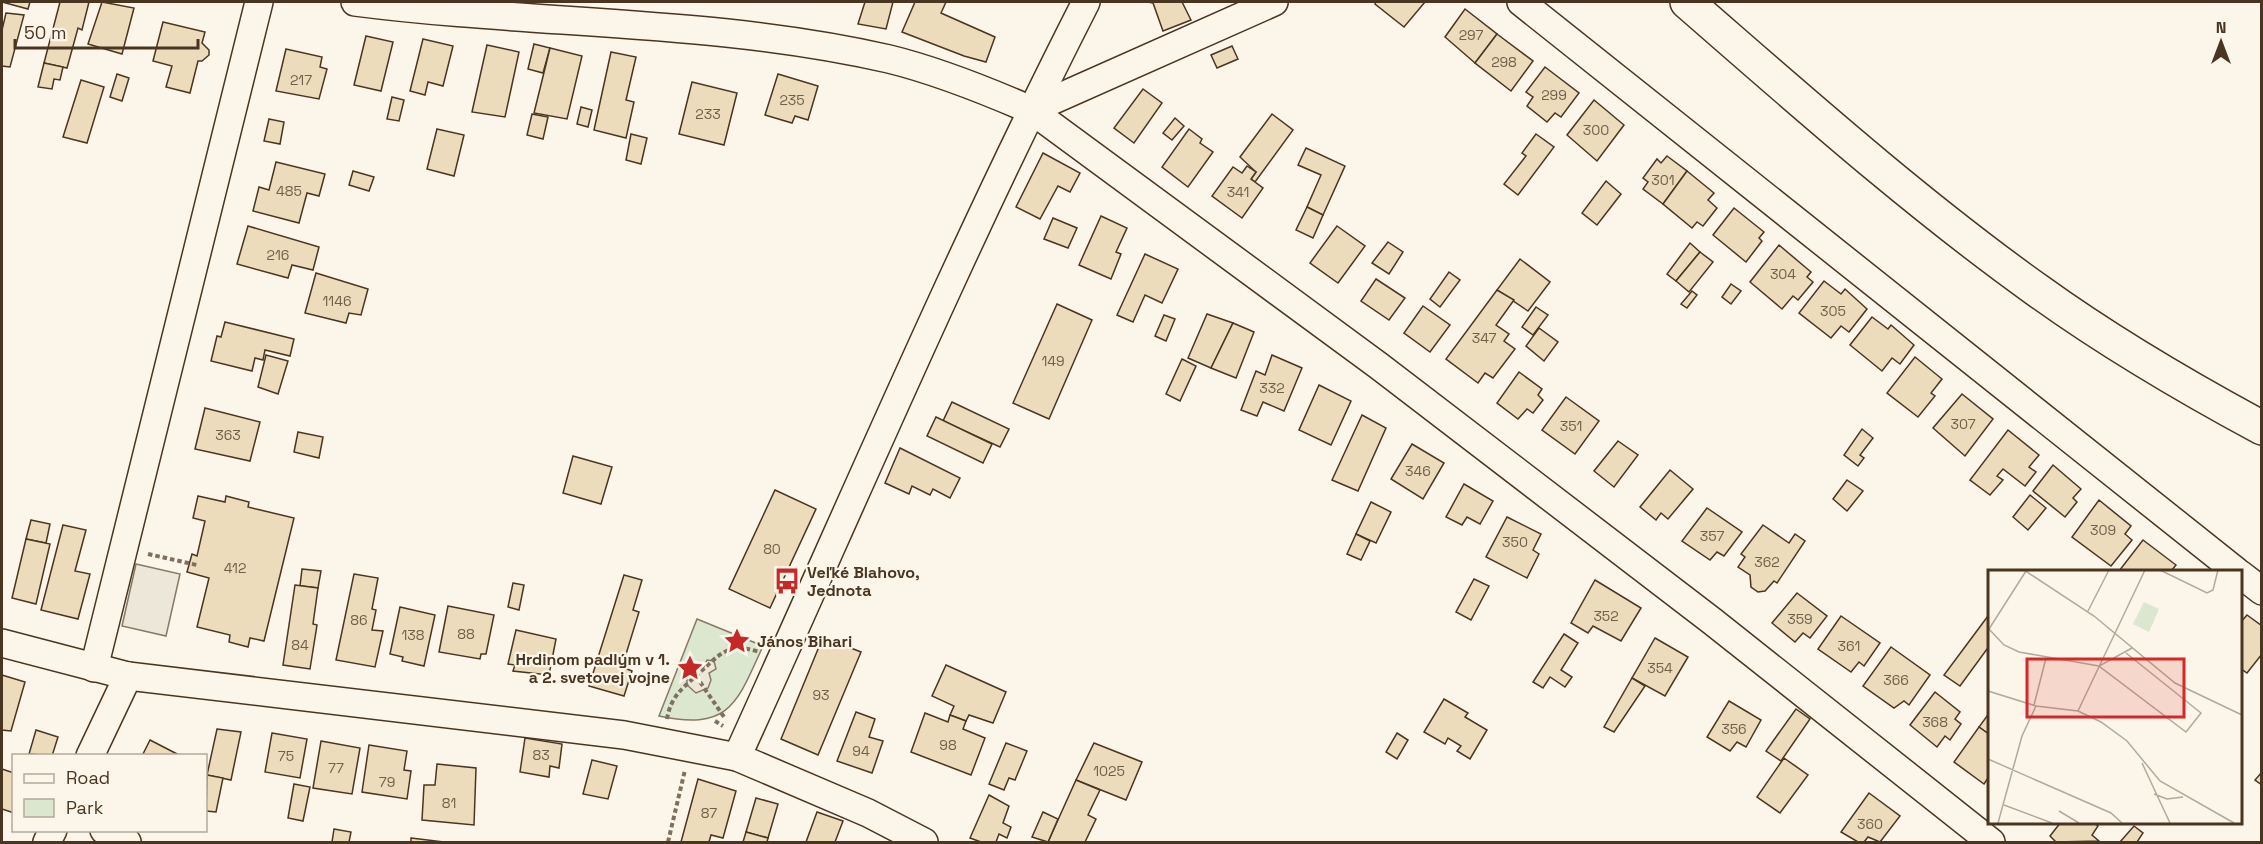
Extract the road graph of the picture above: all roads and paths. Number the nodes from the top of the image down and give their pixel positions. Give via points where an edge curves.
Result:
1 (259, 2) edge
2 (355, 2) edge
3 (1086, 2) edge
4 (1274, 2) edge
5 (1521, 2) edge
6 (1687, 2) edge
7 (1031, 110) junction
8 (2262, 428) edge
9 (124, 549) junction
10 (197, 565) dead end
11 (2235, 570) edge
12 (2242, 575) edge
13 (2262, 591) edge
14 (2, 643) edge
15 (764, 654) dead end
16 (94, 668) junction
17 (128, 676) junction
18 (696, 676) junction
19 (724, 717) dead end
20 (666, 722) dead end
21 (91, 754) edge
22 (737, 757) junction
23 (686, 765) dead end
24 (106, 832) edge
25 (128, 843) edge
26 (668, 843) edge
27 (924, 843) edge
28 (1991, 843) edge

1 - 9 street
2 - 7 street via 714,33 844,50 930,71
3 - 7 street
4 - 7 street
5 - 11 street
6 - 8 main road via 1849,143 2037,290 2125,350
7 - 22 street via 900,390
7 - 28 street via 1712,621
9 - 10 path
9 - 16 street
12 - 13 street
14 - 16 street
15 - 18 path via 744,649 724,651
16 - 17 street
17 - 21 street
17 - 22 street via 624,735
18 - 19 path
18 - 20 path via 674,695
22 - 27 street via 868,813
23 - 26 path
24 - 25 street

